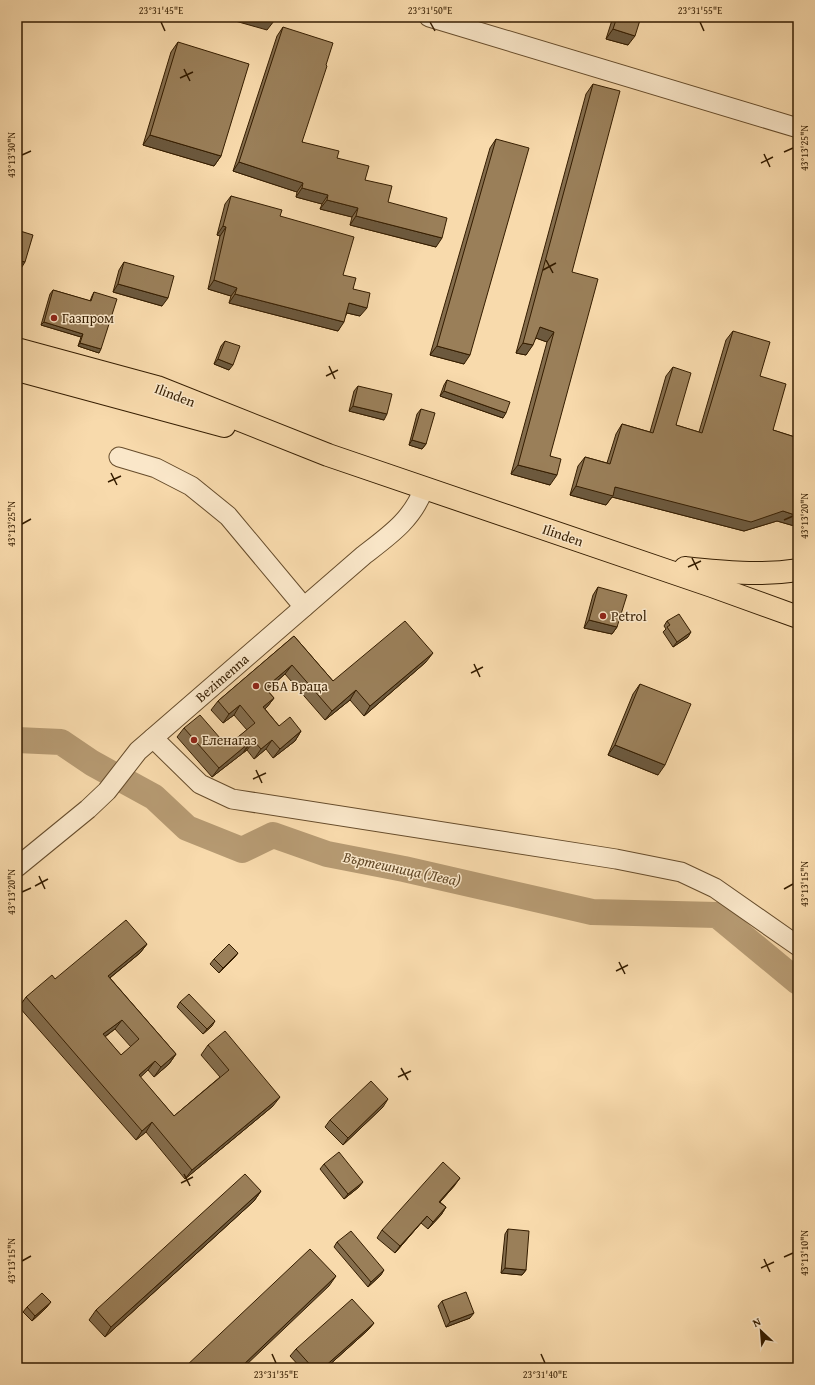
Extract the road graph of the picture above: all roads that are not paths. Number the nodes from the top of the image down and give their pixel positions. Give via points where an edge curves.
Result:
1 (429, 17) edge
2 (798, 128) edge
3 (17, 349) edge
4 (17, 370) edge
5 (328, 455) junction
6 (119, 457) dead end
7 (424, 488) junction
8 (650, 565) junction
9 (798, 570) edge
10 (304, 607) junction
11 (798, 617) edge
12 (153, 738) junction
13 (17, 867) edge
14 (798, 946) edge

1 - 2 street
3 - 5 main road, Ilinden via 157,387
4 - 5 main road, Ilinden
5 - 7 main road, Ilinden
6 - 10 street via 156,468 192,486 228,516
7 - 8 main road, Ilinden
7 - 10 street, Bezimenna via 410,515
8 - 9 main road via 761,574
8 - 11 main road, Ilinden
10 - 12 street, Bezimenna
12 - 13 street, Bezimenna via 138,751 107,791
12 - 14 street via 200,784 232,799 616,859 680,872 715,888

